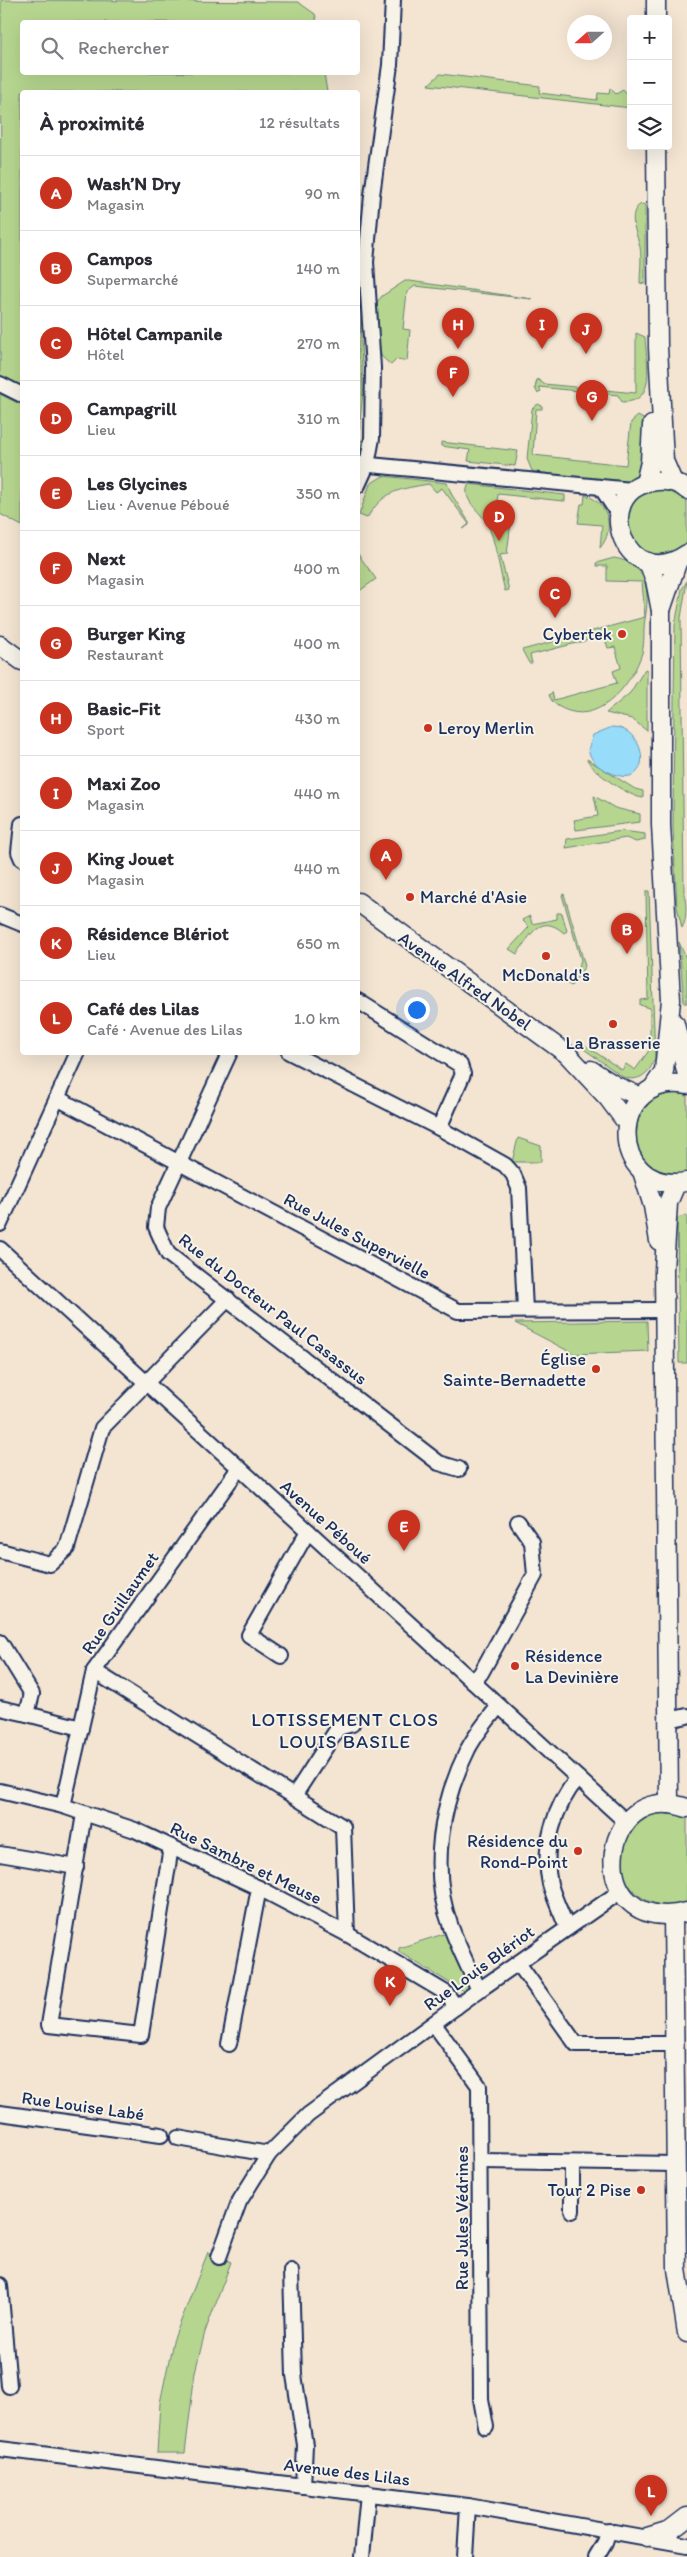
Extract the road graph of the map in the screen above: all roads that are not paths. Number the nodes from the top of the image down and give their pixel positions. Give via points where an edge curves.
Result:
1 (393, 0) edge
2 (656, 0) edge
3 (656, 15) edge
4 (656, 150) edge
5 (658, 352) junction
6 (0, 384) edge
7 (20, 394) edge
8 (362, 464) edge
9 (680, 486) edge
10 (639, 487) junction
11 (602, 489) junction
12 (619, 514) junction
13 (682, 557) edge
14 (648, 562) junction
15 (660, 611) junction
16 (0, 645) edge
17 (20, 660) edge
18 (360, 903) edge
19 (0, 915) edge
20 (20, 923) edge
21 (671, 1000) junction
22 (360, 1002) edge
23 (77, 1055) edge
24 (229, 1055) edge
25 (295, 1055) edge
26 (573, 1060) junction
27 (687, 1075) edge
28 (687, 1085) edge
29 (647, 1093) junction
30 (58, 1098) junction
31 (626, 1122) junction
32 (439, 1128) junction
33 (180, 1164) junction
34 (642, 1171) junction
35 (682, 1183) edge
36 (0, 1224) edge
37 (0, 1249) edge
38 (664, 1270) junction
39 (228, 1299) junction
40 (525, 1310) junction
41 (664, 1310) junction
42 (146, 1383) junction
43 (239, 1468) junction
44 (459, 1470) dead end
45 (518, 1522) dead end
46 (308, 1531) junction
47 (0, 1551) edge
48 (0, 1642) edge
49 (281, 1656) dead end
50 (94, 1671) junction
51 (473, 1682) junction
52 (499, 1706) junction
53 (0, 1708) edge
54 (28, 1714) junction
55 (687, 1716) edge
56 (669, 1720) junction
57 (352, 1724) dead end
58 (81, 1728) junction
59 (578, 1778) junction
60 (0, 1791) edge
61 (294, 1796) junction
62 (669, 1804) junction
63 (63, 1806) junction
64 (687, 1808) edge
65 (84, 1814) junction
66 (626, 1822) junction
67 (171, 1847) junction
68 (0, 1854) edge
69 (76, 1867) junction
70 (260, 1888) junction
71 (621, 1891) junction
72 (680, 1913) edge
73 (567, 1928) junction
74 (347, 1934) junction
75 (518, 1963) junction
76 (479, 1990) junction
77 (456, 2007) junction
78 (434, 2024) junction
79 (229, 2044) dead end
80 (674, 2044) junction
81 (0, 2113) edge
82 (161, 2136) dead end
83 (178, 2138) dead end
84 (269, 2154) junction
85 (481, 2161) junction
86 (572, 2163) junction
87 (675, 2164) junction
88 (572, 2211) dead end
89 (219, 2257) dead end
90 (291, 2271) dead end
91 (0, 2286) edge
92 (687, 2333) edge
93 (2, 2335) edge
94 (9, 2386) dead end
95 (486, 2427) dead end
96 (0, 2449) edge
97 (303, 2486) junction
98 (368, 2493) junction
99 (468, 2506) junction
100 (687, 2517) edge
101 (609, 2530) junction
102 (647, 2537) junction
103 (687, 2546) edge
104 (362, 2557) edge
105 (465, 2557) edge
106 (596, 2557) edge

1 - 8 street via 390,65 366,262 374,401 372,438
2 - 3 main road
4 - 5 main road
5 - 9 main road via 664,461
5 - 10 main road via 650,462
6 - 7 street
8 - 11 street
9 - 10 main road via 659,480
10 - 11 street
10 - 12 main road via 624,501
11 - 12 street
12 - 14 main road via 622,540 628,550
13 - 14 main road via 668,563
13 - 15 main road
14 - 15 main road via 655,580
15 - 21 main road via 661,824
16 - 17 main road
18 - 26 main road, Avenue Alfred Nobel
19 - 20 street
21 - 27 main road
21 - 29 main road via 664,1071
22 - 32 street via 460,1065 463,1074
23 - 30 street
24 - 33 street, Rue du Docteur Paul Casassus
25 - 32 street
26 - 29 main road, Avenue Alfred Nobel via 616,1086
26 - 31 main road, Avenue Alfred Nobel
28 - 29 main road via 664,1084
29 - 31 main road via 632,1108
30 - 33 street, Rue Jules Supervielle
30 - 36 street
31 - 34 main road via 628,1148
32 - 40 street via 505,1165 513,1174 519,1188
33 - 39 street, Rue du Docteur Paul Casassus via 158,1208 156,1228 168,1254
33 - 40 street, Rue Jules Supervielle via 458,1311
34 - 35 main road via 652,1178
34 - 38 main road via 654,1206
35 - 38 main road via 668,1203
37 - 42 street, Avenue Péboué
38 - 41 main road
39 - 42 street
39 - 44 street, Rue du Docteur Paul Casassus via 439,1463
40 - 41 street, Rue Jules Supervielle
41 - 56 main road
42 - 43 street, Avenue Péboué
42 - 47 street via 102,1428 67,1548 50,1564
43 - 46 street, Avenue Péboué
43 - 50 street, Rue Guillaumet
45 - 51 street via 532,1542 535,1575
46 - 49 street via 249,1635
46 - 51 street, Avenue Péboué
48 - 54 street via 32,1694
50 - 58 street, Rue Guillaumet
50 - 61 street
51 - 52 street, Avenue Péboué
52 - 59 street, Avenue Péboué
52 - 76 street via 462,1762 445,1808 441,1839 441,1868 450,1926
53 - 54 street
54 - 58 street
55 - 56 street
56 - 62 main road
57 - 61 street via 338,1728
58 - 63 street, Rue Guillaumet
59 - 66 street, Avenue Péboué
59 - 73 street via 555,1814 549,1847 550,1884
60 - 63 street, Rue Sambre et Meuse
61 - 74 street via 343,1827
62 - 64 main road
62 - 66 main road via 646,1809
63 - 65 street, Rue Sambre et Meuse
65 - 67 street, Rue Sambre et Meuse via 135,1830
65 - 69 street
66 - 71 main road via 616,1838 612,1856 614,1874
67 - 69 street via 141,2035 49,2025
67 - 70 street, Rue Sambre et Meuse
68 - 69 street
70 - 74 street, Rue Sambre et Meuse
70 - 79 street
71 - 72 main road via 644,1910 658,1915
71 - 73 street, Rue Louis Blériot
72 - 80 main road
73 - 75 street, Rue Louis Blériot
74 - 77 street, Rue Sambre et Meuse via 446,1993
75 - 76 street, Rue Louis Blériot
75 - 80 street via 576,2044
76 - 77 street, Rue Louis Blériot
77 - 78 street, Rue Louis Blériot
78 - 84 street, Rue Louis Blériot via 308,2115
78 - 85 street, Rue Jules Védrines via 479,2086
80 - 87 main road
81 - 82 street, Rue Louise Labé
83 - 84 street
84 - 89 street, Rue Louis Blériot via 239,2202
85 - 86 street
85 - 95 street, Rue Jules Védrines via 481,2399
86 - 87 street
86 - 88 street
87 - 92 main road via 677,2268
90 - 97 street via 294,2375 305,2445
91 - 93 street
93 - 94 street
96 - 97 street, Avenue des Lilas
97 - 98 street, Avenue des Lilas
98 - 99 street, Avenue des Lilas
98 - 104 street
99 - 101 street, Avenue des Lilas
99 - 105 street
100 - 102 main road via 670,2530
101 - 102 street, Avenue des Lilas
101 - 106 street via 606,2542
102 - 103 street, Avenue des Lilas

